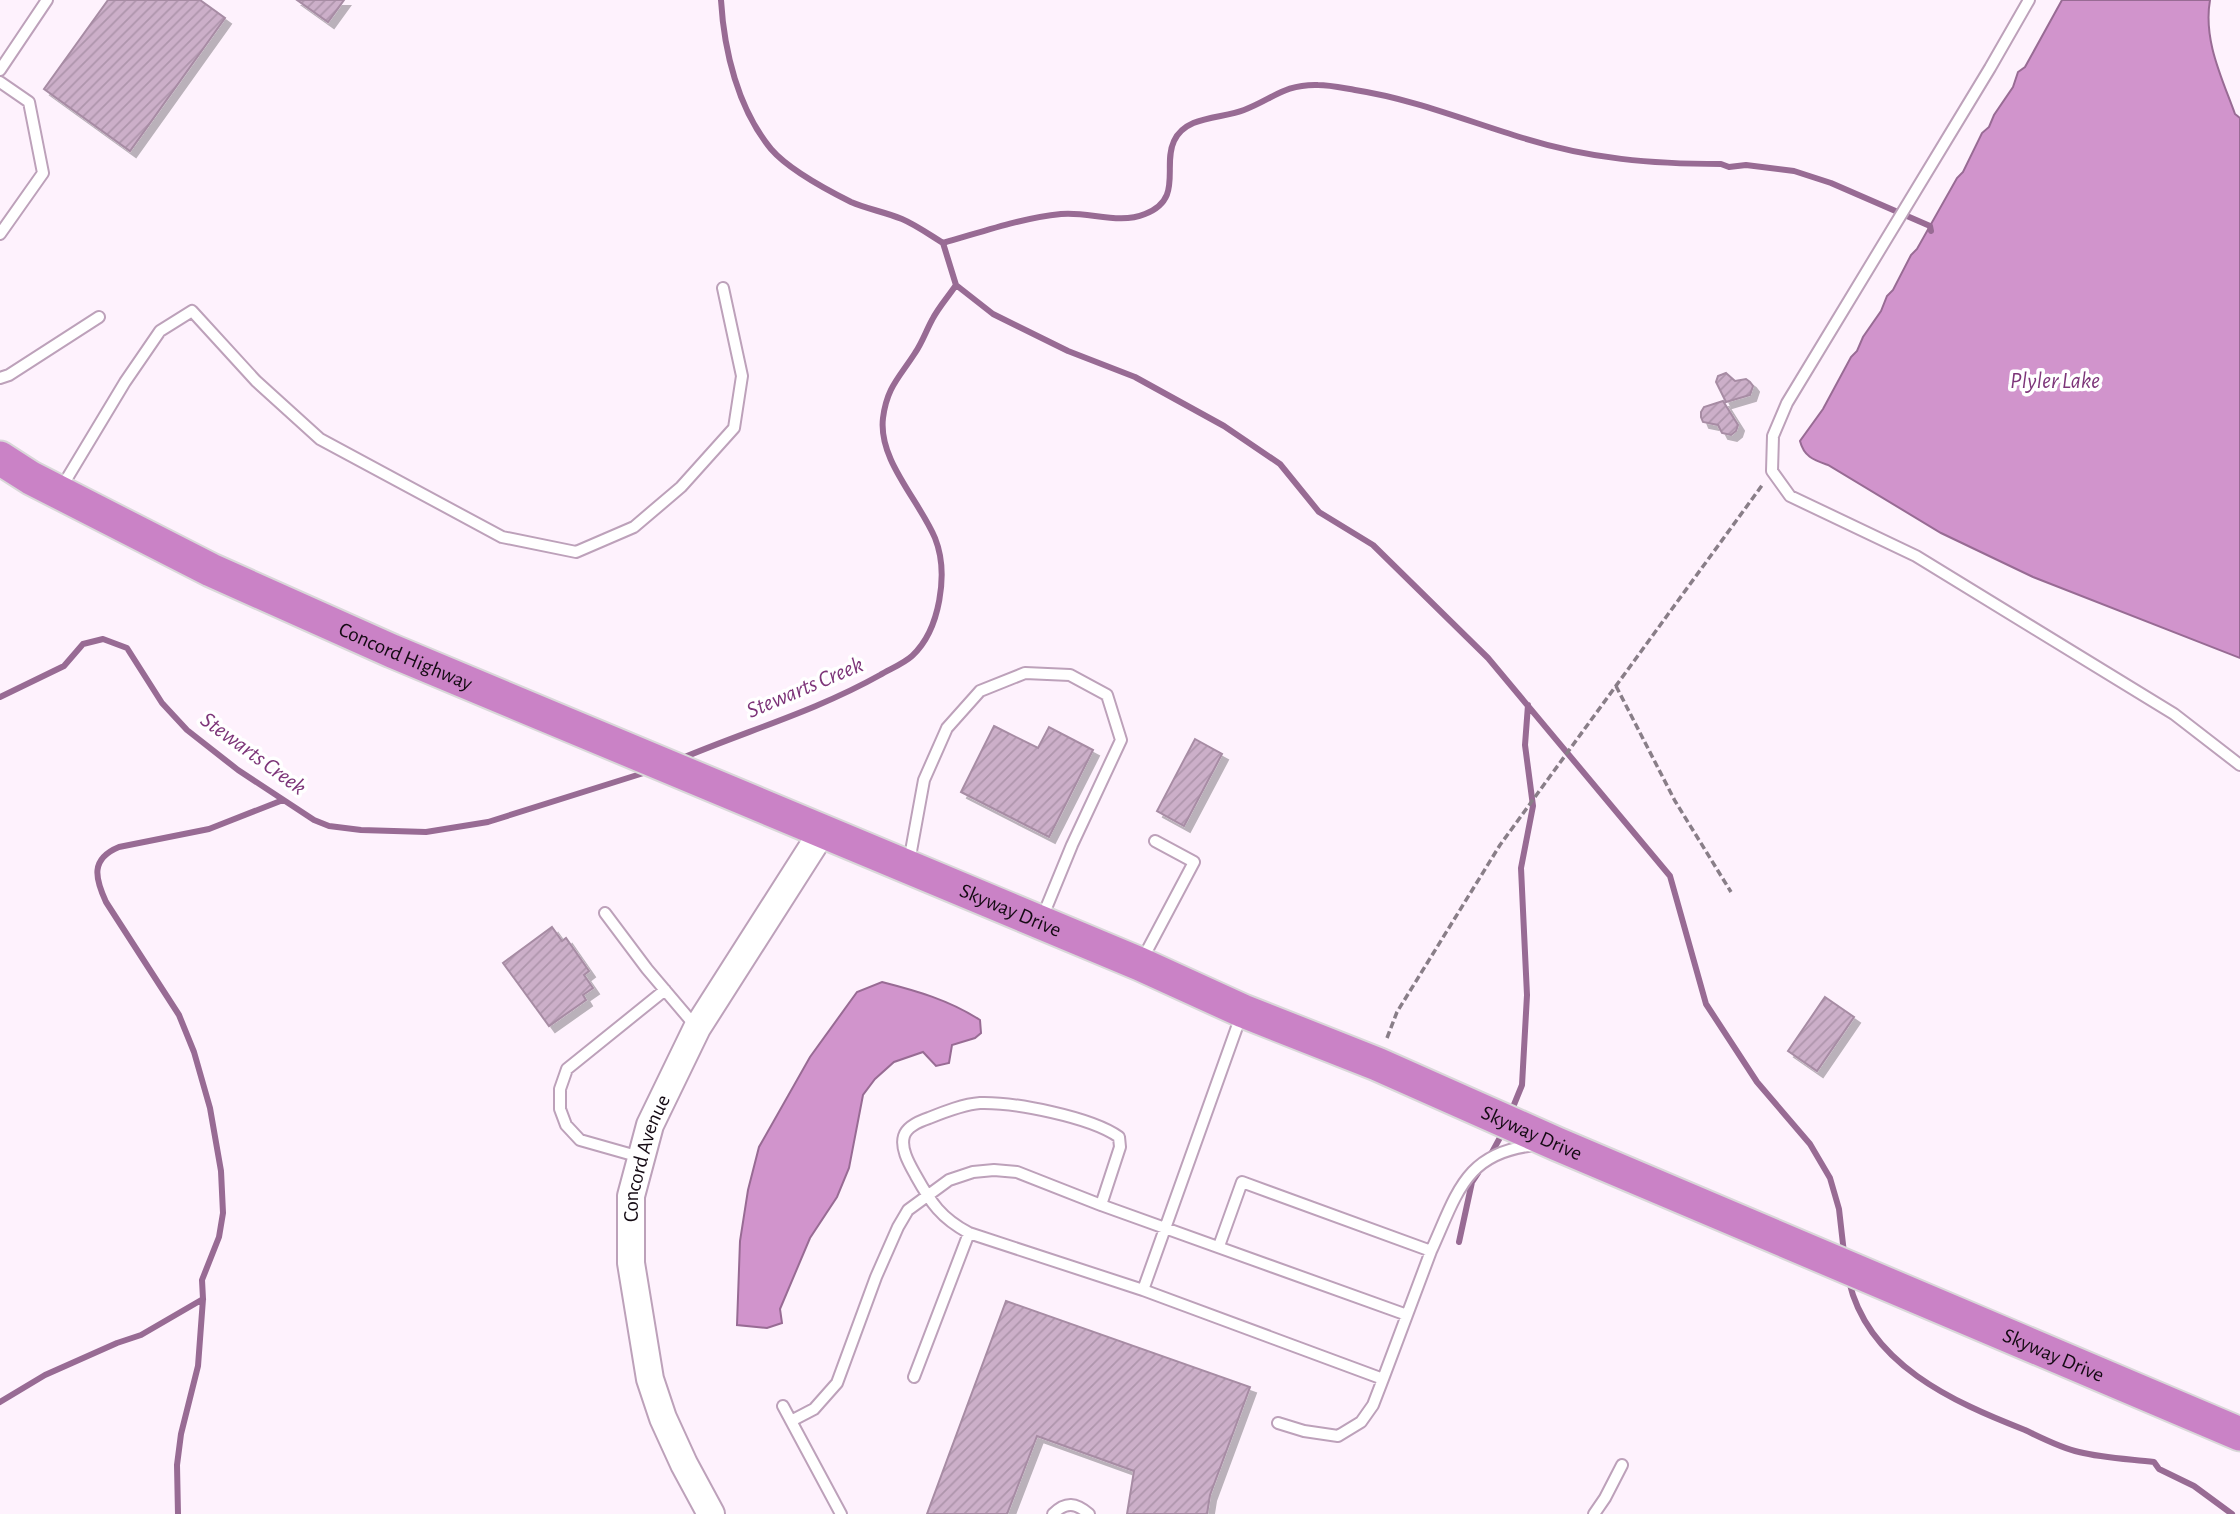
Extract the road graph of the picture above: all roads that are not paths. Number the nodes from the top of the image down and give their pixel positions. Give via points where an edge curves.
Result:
1 (47, 0) edge
2 (2029, 0) edge
3 (0, 70) edge
4 (0, 82) edge
5 (0, 234) edge
6 (723, 288) dead end
7 (99, 317) dead end
8 (0, 378) edge
9 (0, 458) edge
10 (59, 492) junction
11 (2240, 765) edge
12 (822, 832) junction
13 (1155, 841) dead end
14 (909, 869) junction
15 (605, 912) dead end
16 (1040, 923) junction
17 (1140, 964) junction
18 (665, 989) junction
19 (1243, 1011) junction
20 (696, 1028) junction
21 (1557, 1144) junction
22 (642, 1157) junction
23 (927, 1196) junction
24 (1101, 1205) junction
25 (1166, 1227) junction
26 (969, 1233) junction
27 (1219, 1246) junction
28 (1431, 1251) junction
29 (1143, 1290) junction
30 (1407, 1315) junction
31 (914, 1377) dead end
32 (1383, 1379) junction
33 (783, 1406) dead end
34 (791, 1421) junction
35 (1278, 1423) dead end
36 (2240, 1434) edge
37 (1622, 1465) dead end
38 (711, 1514) edge
39 (841, 1514) edge
40 (1054, 1514) edge
41 (1089, 1514) edge
42 (1594, 1514) edge

1 - 3 lane
2 - 11 lane via 1787,403 1773,436 1772,471 1790,496 1916,555 2174,714
4 - 5 lane via 29,102 43,173
6 - 10 lane via 742,376 734,428 681,487 634,527 576,552 502,537 320,439 256,381 192,311 160,331
7 - 8 lane
9 - 10 highway, Concord Highway
10 - 12 highway, Concord Highway via 211,570 392,651
12 - 14 highway, Skyway Drive
12 - 20 street, Concord Avenue
13 - 17 lane via 1194,862
14 - 16 highway, Skyway Drive
14 - 16 lane via 924,780 947,728 980,691 1025,673 1070,675 1107,695 1121,740
15 - 18 lane
16 - 17 highway, Skyway Drive
17 - 19 highway, Skyway Drive
18 - 20 lane
18 - 22 lane via 567,1069 560,1089 566,1125 580,1140
19 - 21 highway, Skyway Drive
19 - 25 lane
20 - 22 street, Concord Avenue via 650,1125
21 - 28 lane via 1518,1147 1482,1161 1460,1189
21 - 36 highway, Skyway Drive
22 - 38 street, Concord Avenue via 631,1196 631,1263 650,1378 663,1418
23 - 24 lane via 949,1180 994,1170 1017,1172
23 - 24 lane via 909,1164 904,1134 915,1123 978,1103 1054,1113 1119,1137 1120,1147
23 - 26 lane via 948,1222
23 - 34 lane via 908,1210 898,1227 837,1383 814,1409
24 - 25 lane
25 - 27 lane
25 - 29 lane
26 - 29 lane
26 - 31 lane
27 - 28 lane via 1242,1181
27 - 30 lane
28 - 30 lane
29 - 32 lane
30 - 32 lane
32 - 35 lane via 1361,1422 1338,1436
33 - 34 lane
34 - 39 lane
37 - 42 lane
40 - 41 lane via 1061,1506 1072,1504

